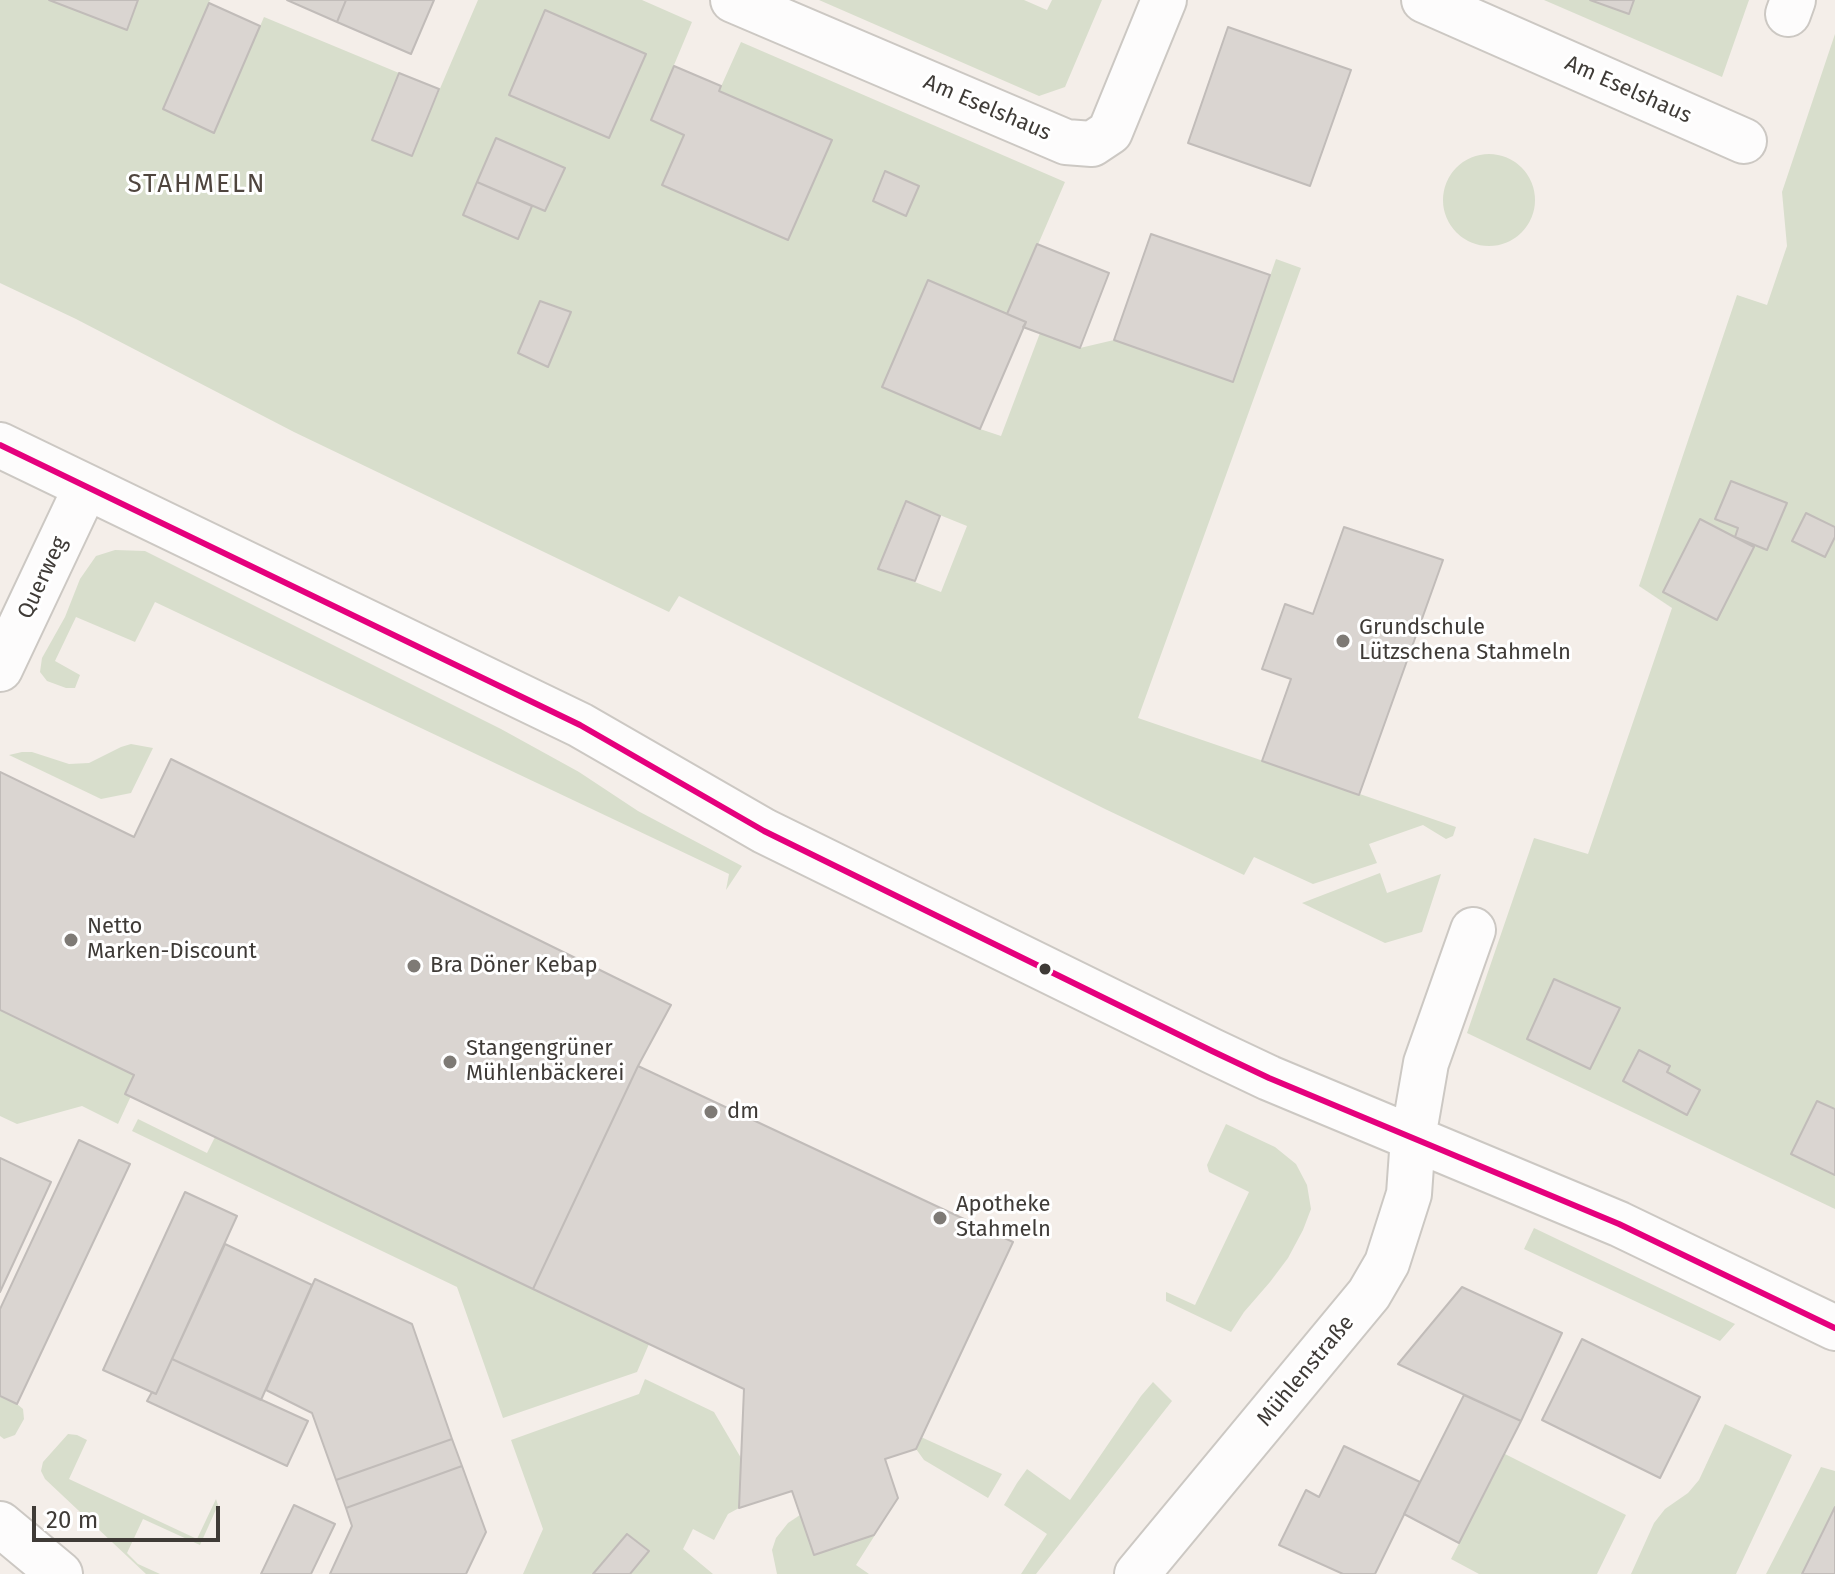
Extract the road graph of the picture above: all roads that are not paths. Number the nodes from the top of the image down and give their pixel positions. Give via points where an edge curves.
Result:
1 (733, 0) edge
2 (1164, 0) edge
3 (1424, 0) edge
4 (1744, 141) dead end
5 (0, 445) edge
6 (86, 487) junction
7 (0, 669) edge
8 (1473, 930) dead end
9 (1413, 1138) junction
10 (1835, 1328) edge
11 (0, 1524) edge
12 (60, 1574) edge
13 (1137, 1574) edge

1 - 2 street, Am Eselshaus via 1066,142 1092,144 1110,132
3 - 4 street, Am Eselshaus
5 - 6 street
6 - 7 street, Querweg
6 - 9 street via 580,725 780,839 1269,1078
8 - 9 street, Mühlenstraße via 1426,1063
9 - 10 street via 1619,1224
9 - 13 street, Mühlenstraße via 1409,1194 1387,1263 1369,1294
11 - 12 street

